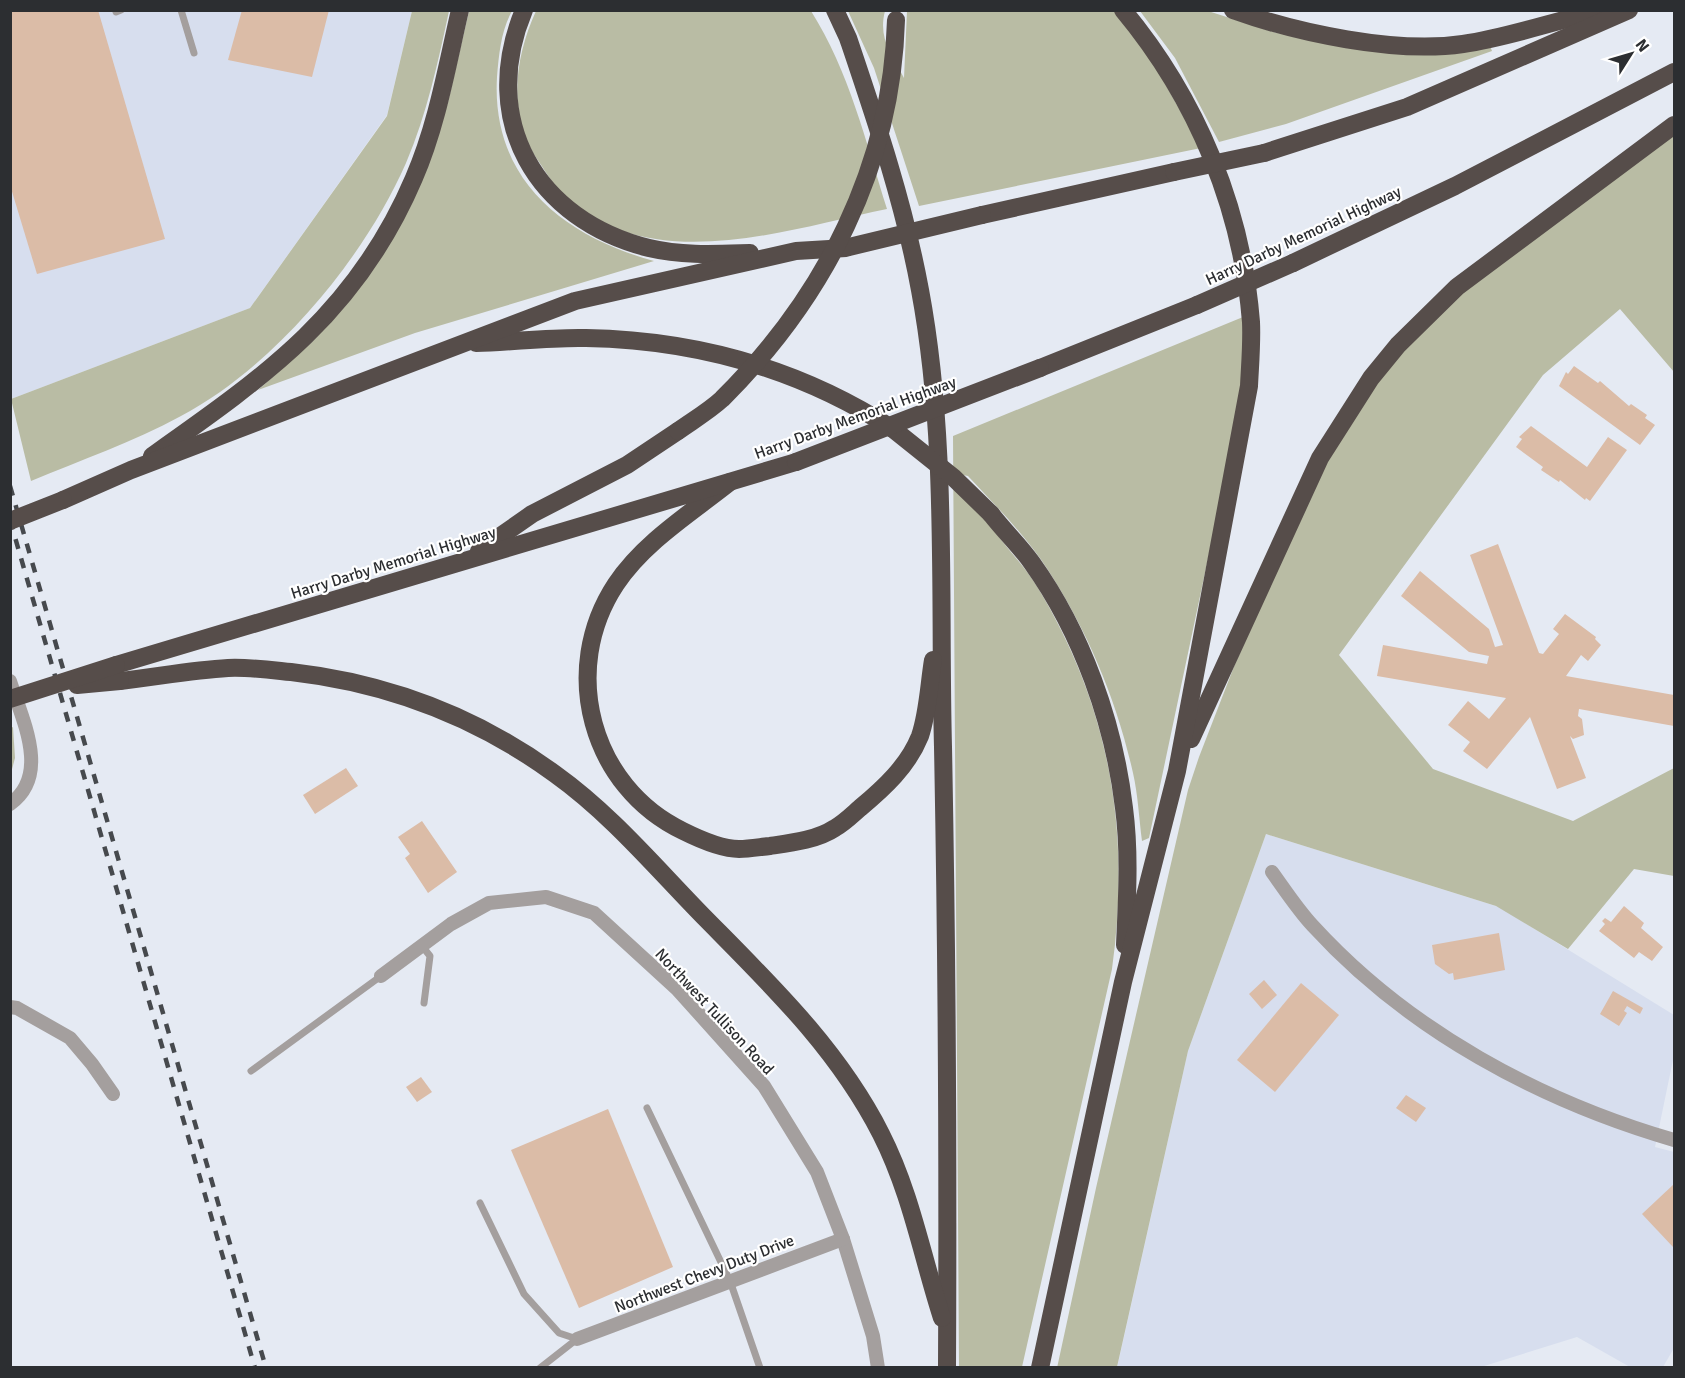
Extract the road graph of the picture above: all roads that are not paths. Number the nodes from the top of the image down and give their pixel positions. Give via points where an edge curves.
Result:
1 (182, 10) edge
2 (460, 10) edge
3 (524, 10) edge
4 (829, 10) edge
5 (835, 10) edge
6 (1123, 10) edge
7 (1233, 10) edge
8 (1606, 10) edge
9 (1629, 10) edge
10 (896, 15) edge
11 (848, 38) junction
12 (194, 53) dead end
13 (1674, 72) edge
14 (1674, 125) edge
15 (796, 251) junction
16 (462, 344) junction
17 (131, 470) junction
18 (730, 482) junction
19 (10, 520) edge
20 (465, 561) junction
21 (940, 620) junction
22 (118, 673) junction
23 (10, 681) edge
24 (10, 699) edge
25 (1177, 771) junction
26 (10, 804) edge
27 (1272, 872) dead end
28 (422, 946) junction
29 (381, 976) joint
30 (1123, 982) junction
31 (424, 1003) dead end
32 (10, 1007) edge
33 (252, 1071) dead end
34 (113, 1094) dead end
35 (647, 1108) dead end
36 (1674, 1140) edge
37 (480, 1203) dead end
38 (843, 1239) junction
39 (730, 1281) junction
40 (947, 1334) junction
41 (577, 1339) junction
42 (540, 1368) edge
43 (760, 1368) edge
44 (878, 1368) edge
45 (947, 1368) edge
46 (1040, 1368) edge

1 - 12 lane
2 - 17 highway via 438,104 415,176 396,216 356,280 292,350
3 - 15 highway via 510,52 507,86 511,120 528,163 567,210 624,240 674,252 708,255
4 - 11 highway
5 - 11 highway
6 - 25 highway via 1146,38 1201,129 1233,213 1251,323 1249,386
7 - 8 highway via 1311,33 1414,45 1461,44
9 - 15 highway, bridge via 1407,107 1264,153 849,248
10 - 20 highway, bridge via 889,94 871,166 833,255 784,331 720,400 678,431 617,470 532,514
11 - 21 highway via 904,213 921,293 938,473
13 - 18 highway, Harry Darby Memorial Highway, bridge via 1455,186 1197,306 796,462
14 - 25 highway via 1456,287 1371,378 1320,458
15 - 16 highway via 575,301
16 - 17 highway
16 - 30 highway, bridge via 584,338 696,348 783,373 857,406 953,477 991,514 1032,564 1087,664 1107,722 1124,807 1128,866
17 - 19 highway, bridge
18 - 20 highway, Harry Darby Memorial Highway
18 - 21 highway via 629,566 603,607 590,655 589,704 603,751 614,773 639,804 668,824 699,839 737,850 798,842 834,830 884,789 903,766 920,735
20 - 22 highway, Harry Darby Memorial Highway
21 - 40 highway via 947,933
22 - 24 highway, Harry Darby Memorial Highway, bridge
22 - 40 highway via 230,668 362,683 465,720 556,774 599,810 779,992 841,1069 881,1133 896,1166
23 - 26 street via 30,746 33,771 26,789
25 - 30 highway
27 - 36 street via 1313,926 1352,964 1439,1032 1534,1088
28 - 29 street, Northwest Tullison Road
28 - 31 lane via 430,956
28 - 38 street, Northwest Tullison Road via 489,903 546,897 594,912 677,989 764,1086 817,1172
29 - 33 lane
30 - 46 highway
32 - 34 street via 70,1038
35 - 39 lane
37 - 41 lane via 524,1294 559,1334
38 - 39 street, Northwest Chevy Duty Drive
38 - 44 street, Northwest Tullison Road via 873,1336
39 - 41 street, Northwest Chevy Duty Drive
39 - 43 lane
40 - 45 highway
41 - 42 lane

